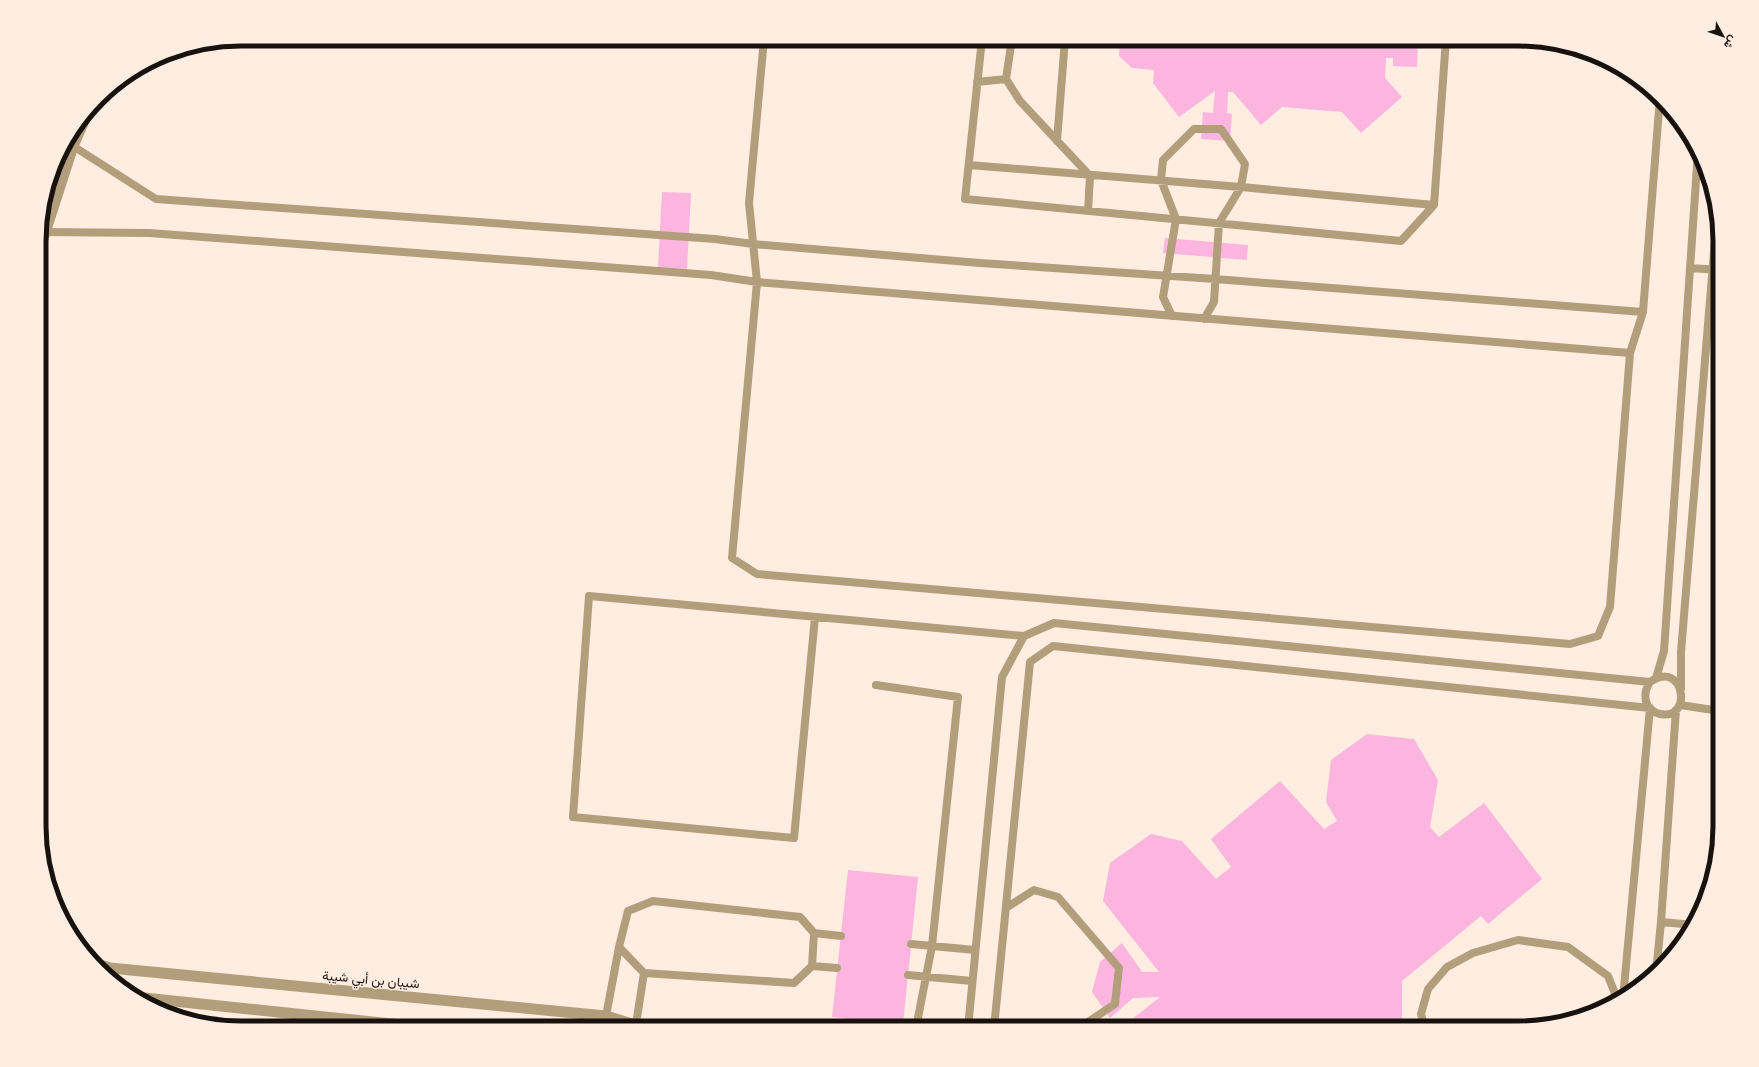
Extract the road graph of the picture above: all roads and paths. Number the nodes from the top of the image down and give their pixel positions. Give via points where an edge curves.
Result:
1 (763, 46) edge
2 (981, 46) edge
3 (1011, 46) edge
4 (1064, 46) edge
5 (1445, 46) edge
6 (1006, 79) junction
7 (977, 82) junction
8 (1659, 106) edge
9 (78, 134) edge
10 (1057, 141) junction
11 (73, 146) junction
12 (1697, 164) edge
13 (969, 165) junction
14 (1090, 176) junction
15 (1161, 180) junction
16 (1241, 187) junction
17 (1434, 205) junction
18 (1088, 211) junction
19 (1176, 219) junction
20 (1219, 223) junction
21 (47, 224) edge
22 (46, 232) edge
23 (753, 244) junction
24 (1690, 268) junction
25 (1713, 269) edge
26 (1166, 276) junction
27 (1215, 279) junction
28 (756, 282) junction
29 (1713, 302) edge
30 (1643, 312) junction
31 (1172, 316) junction
32 (1204, 318) junction
33 (1630, 353) junction
34 (815, 617) junction
35 (1024, 636) junction
36 (1653, 680) junction
37 (876, 686) dead end
38 (1681, 689) junction
39 (1678, 707) junction
40 (1650, 708) junction
41 (1713, 710) edge
42 (1006, 908) junction
43 (1661, 922) junction
44 (1687, 924) edge
45 (814, 933) junction
46 (841, 936) dead end
47 (911, 944) dead end
48 (932, 946) junction
49 (619, 947) junction
50 (975, 950) junction
51 (1657, 963) edge
52 (812, 966) junction
53 (106, 967) edge
54 (837, 968) dead end
55 (644, 972) junction
56 (908, 975) dead end
57 (927, 977) junction
58 (972, 981) junction
59 (1624, 990) edge
60 (1615, 995) edge
61 (150, 999) edge
62 (606, 1016) junction
63 (363, 1021) edge
64 (623, 1021) edge
65 (640, 1021) edge
66 (918, 1021) edge
67 (969, 1021) edge
68 (996, 1021) edge
69 (1090, 1021) edge
70 (1422, 1021) edge

1 - 23 lane via 749,203
2 - 7 lane
3 - 6 lane
4 - 10 lane
5 - 17 lane
6 - 7 lane
6 - 10 lane via 1020,101
7 - 13 lane
8 - 30 lane
9 - 11 street
10 - 14 lane
11 - 21 street
11 - 23 lane via 156,199 715,239
12 - 24 lane
13 - 14 lane
13 - 18 lane via 965,199
14 - 15 lane
14 - 18 lane
15 - 16 lane
15 - 16 lane via 1163,160 1194,129 1221,129 1245,164
15 - 19 lane
16 - 17 lane
16 - 20 lane
17 - 20 lane via 1401,241
18 - 19 lane
19 - 20 lane
19 - 26 lane
20 - 27 lane
22 - 28 lane via 150,233 711,274
23 - 26 lane
23 - 28 lane
24 - 25 lane
24 - 36 lane via 1664,651
26 - 27 lane
26 - 31 lane via 1163,297
27 - 30 lane
27 - 32 lane via 1214,302
28 - 31 lane
28 - 33 lane via 732,558 757,574 1570,644 1598,636 1610,607
29 - 38 lane via 1681,652
30 - 33 lane
31 - 32 lane
32 - 33 lane
34 - 34 lane via 589,596 573,817 794,838
34 - 35 lane
35 - 36 lane via 1054,623
35 - 50 lane via 1002,677
36 - 38 lane via 1664,677 1672,679
36 - 40 lane via 1646,688 1644,696
37 - 48 lane via 958,696
38 - 39 lane via 1682,697
39 - 40 lane via 1670,713 1663,714 1655,713
39 - 41 lane
39 - 43 lane
40 - 42 lane via 1054,646 1030,662
40 - 59 lane
42 - 68 lane
42 - 69 lane via 1034,890 1058,897 1119,968 1115,1004
43 - 44 lane
43 - 51 lane
45 - 46 lane
45 - 49 lane via 800,917 653,901 628,911
45 - 52 lane
47 - 48 lane
48 - 50 lane
48 - 57 lane
49 - 55 lane
49 - 62 lane
50 - 58 lane
52 - 54 lane
52 - 55 lane via 794,983
53 - 62 street, شيبان بن أبي شيبة
55 - 65 lane
56 - 57 lane
57 - 58 lane
57 - 66 lane
58 - 67 lane
60 - 70 lane via 1608,976 1568,947 1518,940 1473,953 1447,967 1428,988 1421,1014
61 - 63 street
62 - 64 street, شيبان بن أبي شيبة

